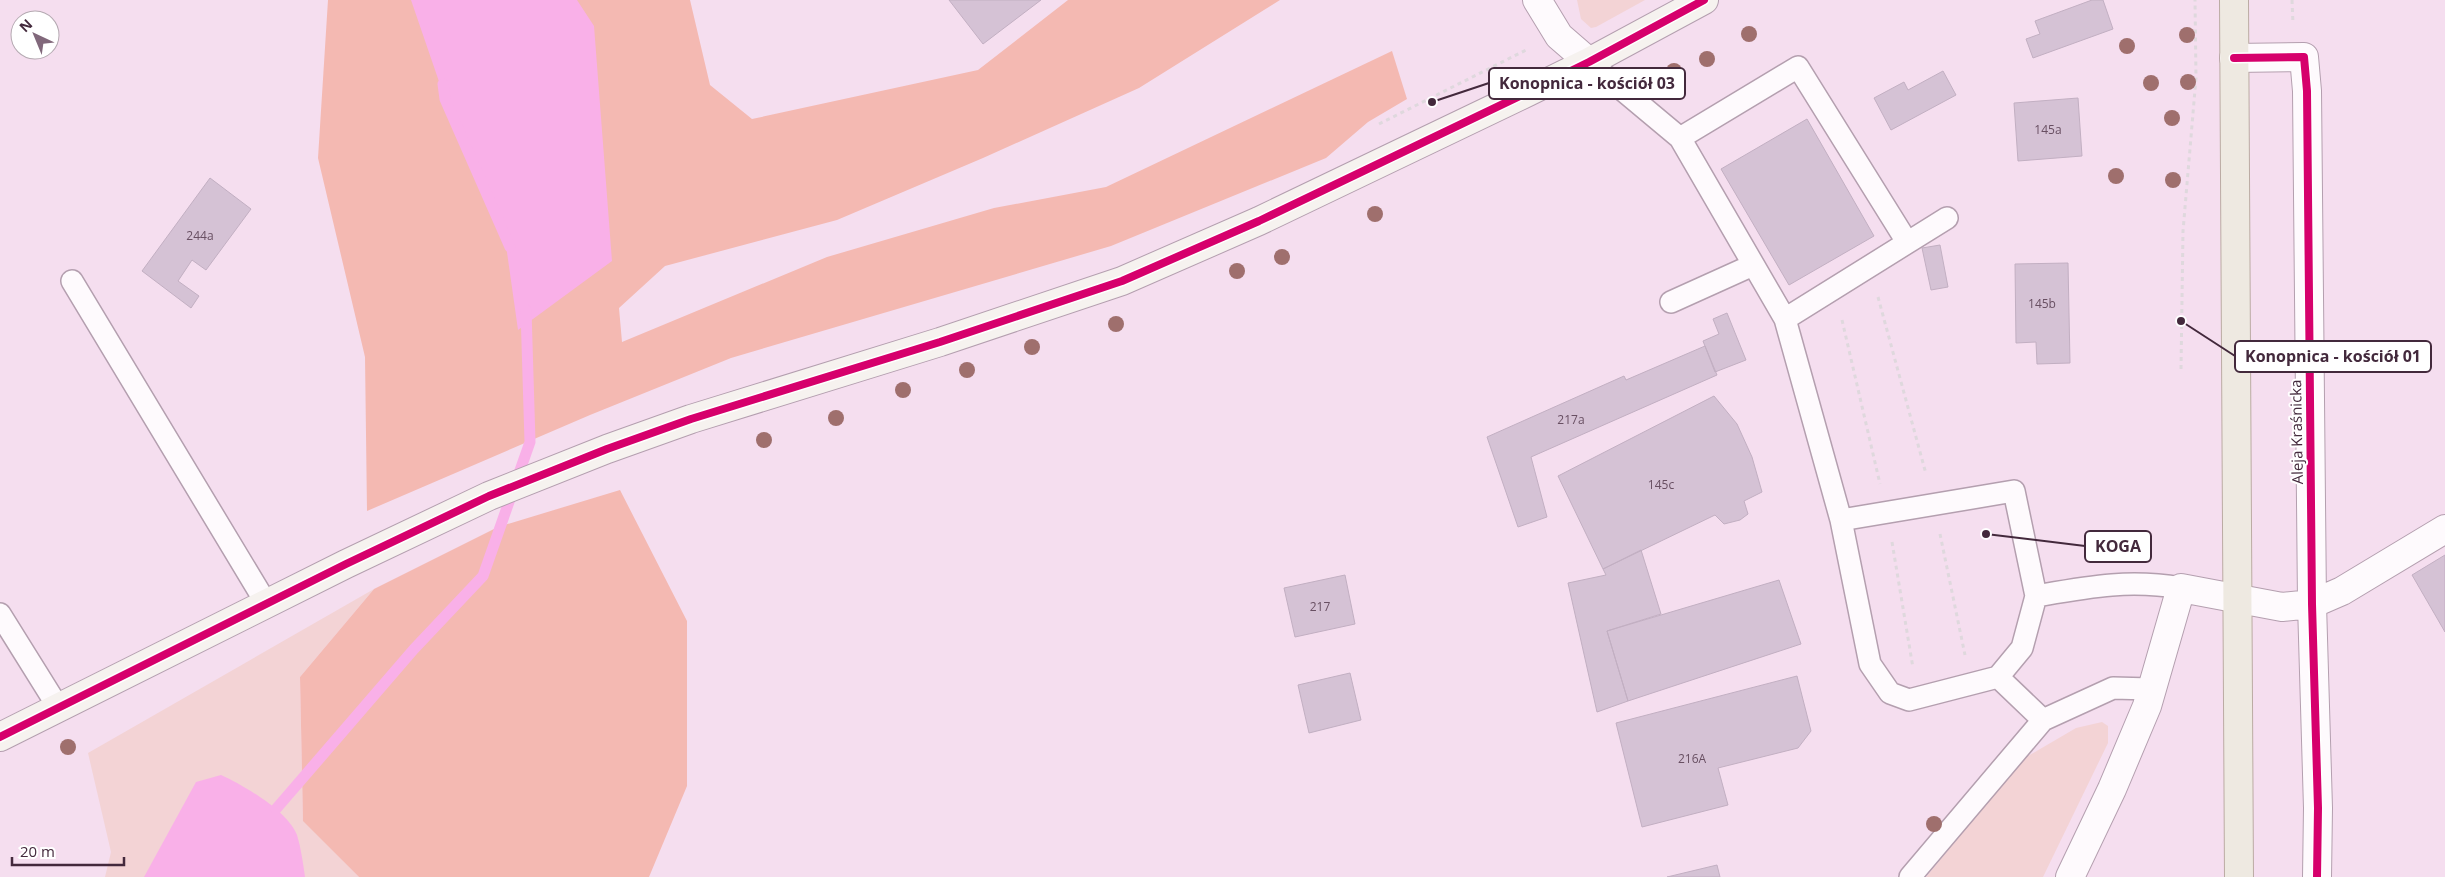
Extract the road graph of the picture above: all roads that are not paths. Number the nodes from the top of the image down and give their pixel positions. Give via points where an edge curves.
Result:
1 (1537, 0) edge
2 (1704, 0) edge
3 (2234, 0) edge
4 (2234, 58) junction
5 (1589, 62) junction
6 (1680, 138) junction
7 (1946, 218) dead end
8 (1907, 242) junction
9 (1753, 265) junction
10 (72, 280) dead end
11 (1672, 302) dead end
12 (1785, 320) junction
13 (1841, 520) junction
14 (2445, 529) edge
15 (2181, 588) junction
16 (2036, 596) junction
17 (2238, 598) junction
18 (266, 603) junction
19 (2312, 604) junction
20 (0, 614) edge
21 (1998, 677) junction
22 (2151, 690) junction
23 (58, 708) junction
24 (2043, 720) junction
25 (0, 737) edge
26 (2239, 865) edge
27 (1910, 877) edge
28 (2070, 877) edge
29 (2317, 877) edge

1 - 5 street via 1559,36
2 - 5 street
3 - 4 main road
4 - 17 main road
4 - 19 street, Aleja Kraśnicka via 2304,57 2307,91
5 - 6 lane
5 - 18 street via 1259,221 1122,281 940,342 730,406 588,457 426,524
6 - 8 lane via 1798,67
6 - 9 lane
7 - 8 lane
8 - 12 lane
9 - 11 lane
9 - 12 lane
10 - 18 lane
12 - 13 lane
13 - 16 lane via 2014,491
13 - 21 lane via 1870,664 1890,693 1909,700
14 - 19 street via 2342,591
15 - 16 lane via 2153,583 2117,583
15 - 17 street
15 - 22 street
16 - 21 lane via 2022,648
17 - 19 street via 2282,607
17 - 26 main road
18 - 23 street
19 - 29 street, Aleja Kraśnicka
20 - 23 lane
21 - 24 lane
22 - 24 lane via 2114,688
22 - 28 street via 2112,789
23 - 25 street
24 - 27 lane

